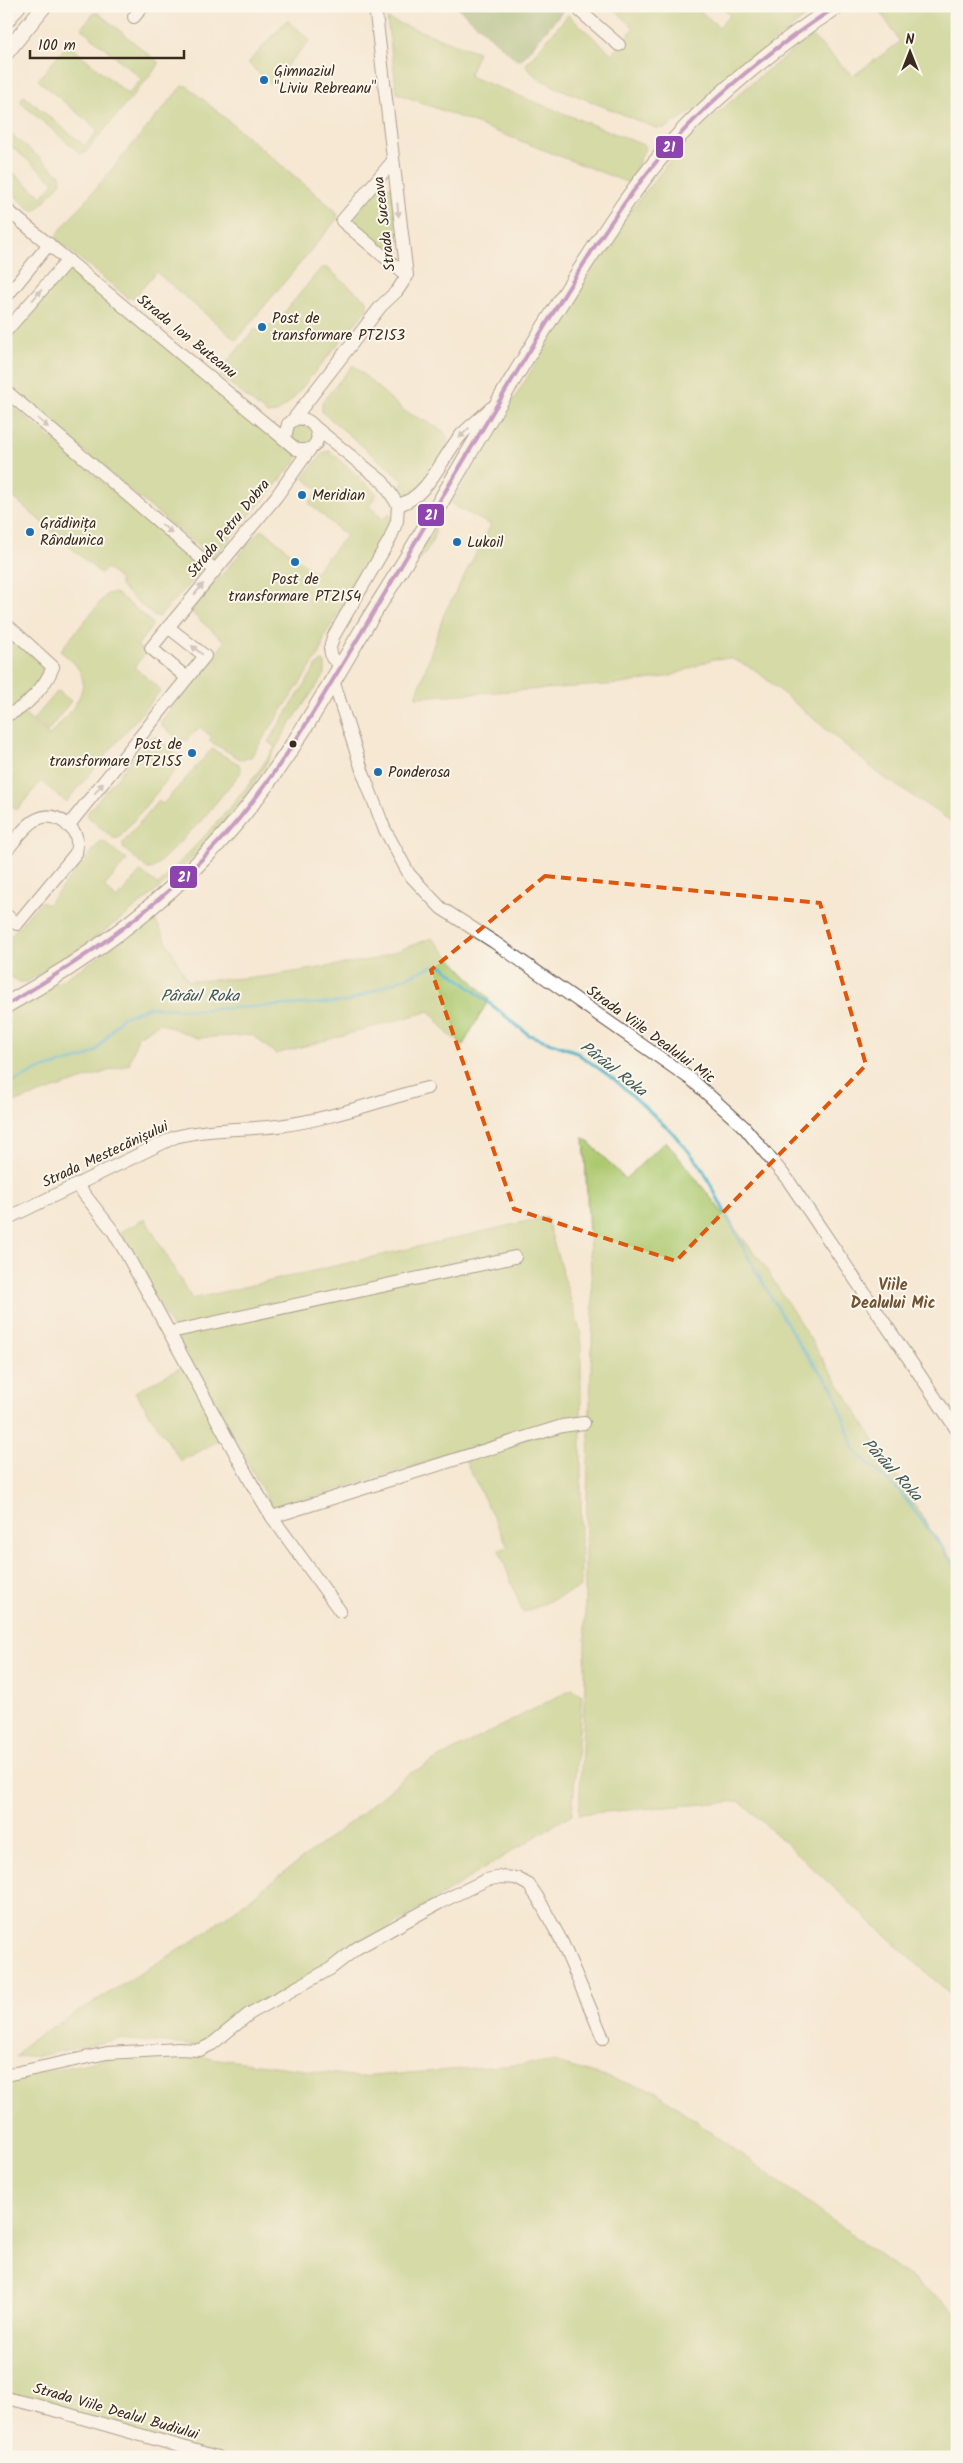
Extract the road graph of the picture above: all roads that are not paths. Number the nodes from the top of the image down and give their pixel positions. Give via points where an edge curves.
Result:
1 (18, 6) edge
2 (44, 6) edge
3 (144, 6) edge
4 (375, 6) edge
5 (586, 6) edge
6 (837, 6) edge
7 (134, 18) dead end
8 (6, 21) edge
9 (619, 45) dead end
10 (6, 52) edge
11 (393, 162) junction
12 (6, 209) edge
13 (49, 244) junction
14 (68, 260) junction
15 (407, 276) junction
16 (6, 296) edge
17 (6, 331) edge
18 (6, 391) edge
19 (499, 399) junction
20 (292, 421) junction
21 (316, 428) junction
22 (285, 438) junction
23 (310, 449) junction
24 (398, 505) junction
25 (215, 570) junction
26 (6, 624) edge
27 (168, 627) junction
28 (342, 665) junction
29 (187, 678) junction
30 (333, 680) junction
31 (6, 715) edge
32 (68, 826) junction
33 (6, 851) edge
34 (6, 915) edge
35 (6, 1005) edge
36 (427, 1088) dead end
37 (77, 1185) junction
38 (6, 1219) edge
39 (515, 1258) dead end
40 (171, 1332) junction
41 (584, 1423) dead end
42 (957, 1430) edge
43 (272, 1517) junction
44 (340, 1611) dead end
45 (603, 2038) dead end
46 (6, 2075) edge
47 (6, 2398) edge
48 (217, 2457) edge

1 - 8 street
2 - 10 street
3 - 7 street
4 - 11 street, Strada Suceava
5 - 9 street via 581,12
6 - 19 main road via 753,68 696,118 666,152 610,223
11 -> 15 street, Strada Suceava
11 - 15 street, Strada Suceava via 342,220
12 - 13 street, Strada Ion Buteanu
13 - 14 street, Strada Ion Buteanu
13 - 16 street
17 -> 14 street
14 - 22 street, Strada Ion Buteanu
15 - 20 street, Strada Suceava
18 -> 25 street
19 -> 24 street via 463,433 421,490 408,502
19 - 28 main road via 433,516
20 - 21 street via 302,419
20 - 22 street via 286,429
21 - 23 street via 318,440
21 - 24 street via 383,482
22 - 23 street, Strada Ion Buteanu via 296,449
23 - 25 street, Strada Petru Dobra
24 - 28 street via 397,521 390,539 333,637 332,658
27 -> 25 street, Strada Petru Dobra
26 - 31 street via 52,667 23,707
27 - 29 street, Strada Petru Dobra via 151,648
29 -> 27 street via 205,656
28 - 30 main road
32 -> 29 street
30 - 35 main road via 264,785 217,844 127,925
30 - 42 street, Strada Viile Dealului Mic via 384,828 408,874 441,908 692,1080 744,1127 788,1180
32 - 33 street via 50,815 38,818
32 - 34 street via 75,832 78,842 76,853 17,924
36 - 37 street, Strada Mestecănișului via 304,1121 195,1132 176,1137
37 - 38 street, Strada Mestecănișului
37 - 40 street via 113,1231
39 - 40 street
40 - 43 street
41 - 43 street via 553,1429
43 - 44 street
45 - 46 street via 562,1942 538,1898 529,1885 516,1878 501,1877 486,1880 439,1903 357,1948 330,1969 257,2009 200,2050 108,2053
47 - 48 street, Strada Viile Dealul Budiului

